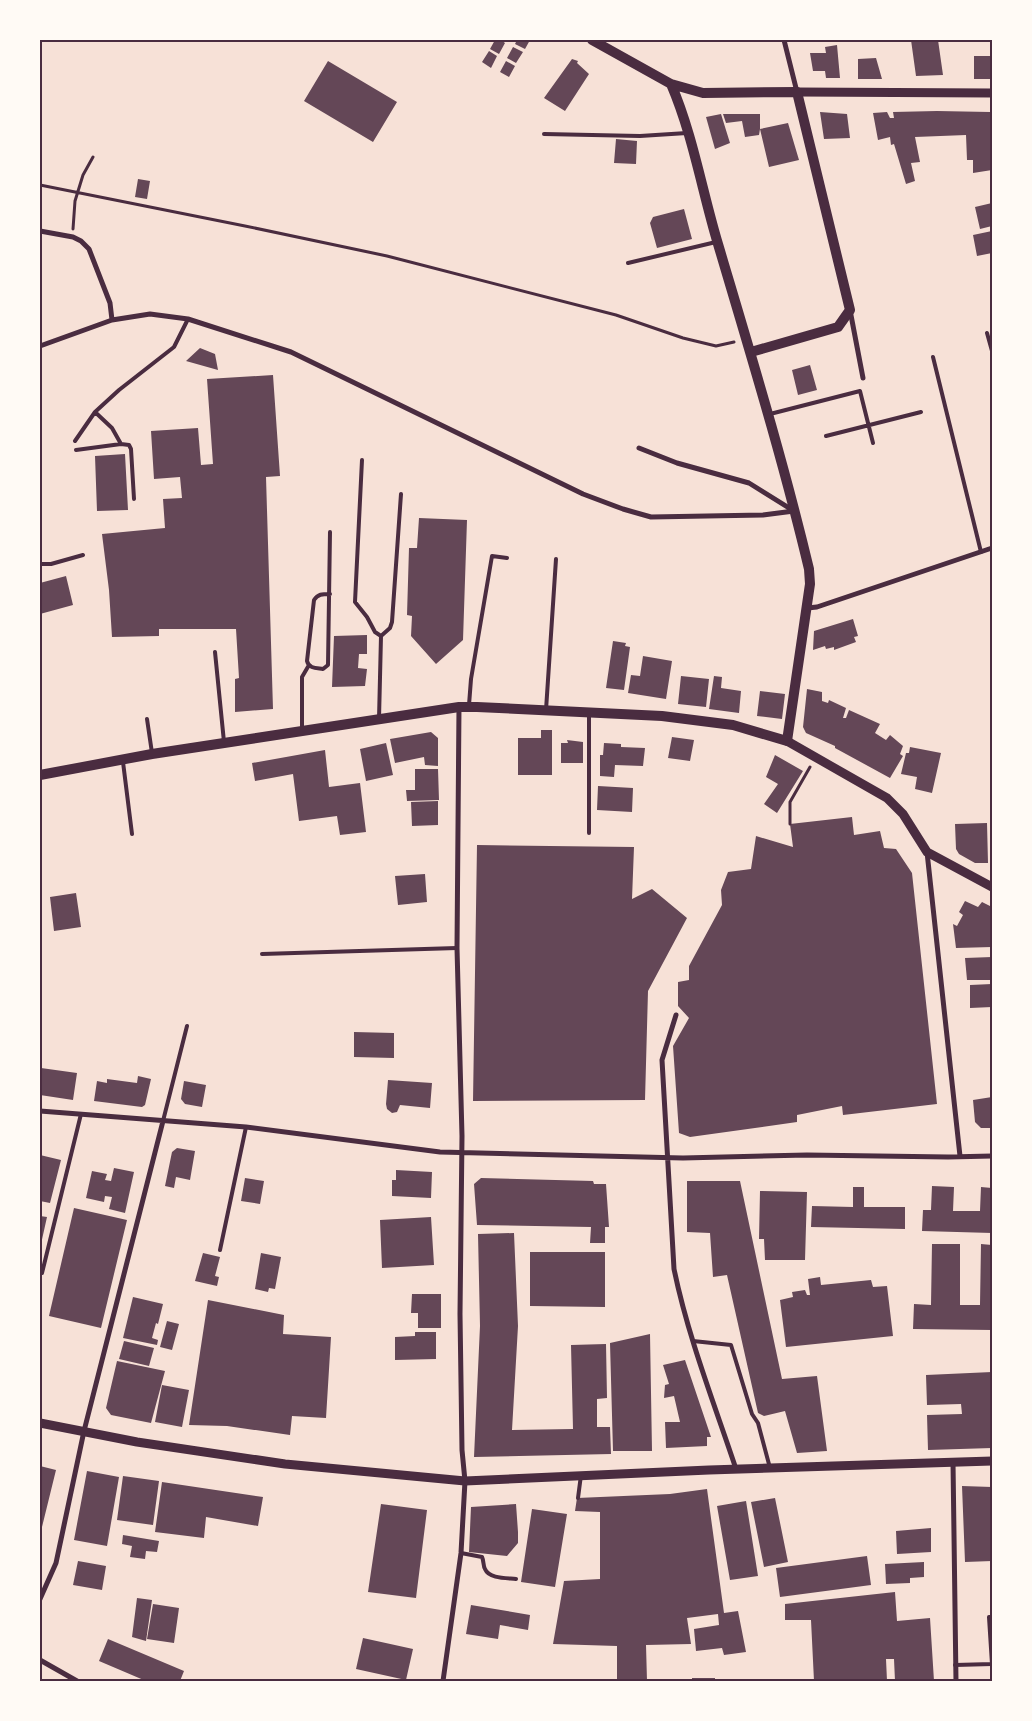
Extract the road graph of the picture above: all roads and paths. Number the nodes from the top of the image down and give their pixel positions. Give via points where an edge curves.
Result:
1 (592, 40) edge
2 (784, 40) edge
3 (671, 84) junction
4 (797, 92) junction
5 (992, 93) edge
6 (688, 133) junction
7 (544, 134) dead end
8 (93, 157) dead end
9 (40, 185) edge
10 (78, 193) junction
11 (40, 231) edge
12 (73, 237) junction
13 (717, 242) junction
14 (628, 263) dead end
15 (850, 310) junction
16 (112, 320) junction
17 (188, 320) junction
18 (986, 333) dead end
19 (747, 339) junction
20 (40, 346) edge
21 (992, 351) edge
22 (751, 352) junction
23 (933, 357) dead end
24 (863, 378) dead end
25 (95, 412) junction
26 (921, 412) dead end
27 (768, 415) junction
28 (869, 425) junction
29 (826, 436) dead end
30 (75, 441) dead end
31 (873, 443) dead end
32 (121, 444) junction
33 (639, 448) dead end
34 (76, 450) dead end
35 (362, 460) dead end
36 (401, 494) dead end
37 (134, 499) dead end
38 (794, 511) junction
39 (330, 532) dead end
40 (992, 548) edge
41 (981, 552) junction
42 (83, 555) dead end
43 (507, 558) dead end
44 (556, 559) dead end
45 (40, 564) edge
46 (330, 594) junction
47 (806, 608) junction
48 (381, 636) junction
49 (215, 652) dead end
50 (309, 665) junction
51 (464, 707) junction
52 (546, 710) junction
53 (589, 713) junction
54 (146, 718) dead end
55 (379, 719) junction
56 (302, 731) junction
57 (787, 741) junction
58 (224, 743) junction
59 (152, 754) junction
60 (122, 760) junction
61 (813, 762) dead end
62 (40, 775) edge
63 (790, 824) dead end
64 (589, 833) dead end
65 (132, 834) dead end
66 (927, 852) junction
67 (992, 887) edge
68 (457, 948) junction
69 (262, 954) dead end
70 (676, 1015) dead end
71 (188, 1026) dead end
72 (40, 1111) edge
73 (81, 1114) junction
74 (163, 1121) junction
75 (246, 1127) junction
76 (462, 1153) junction
77 (960, 1156) junction
78 (992, 1156) edge
79 (668, 1158) junction
80 (220, 1250) dead end
81 (42, 1273) dead end
82 (693, 1341) junction
83 (40, 1423) edge
84 (84, 1431) junction
85 (992, 1461) edge
86 (952, 1462) junction
87 (770, 1468) junction
88 (736, 1469) junction
89 (581, 1476) junction
90 (465, 1481) junction
91 (578, 1498) dead end
92 (461, 1553) junction
93 (516, 1579) dead end
94 (40, 1599) edge
95 (992, 1617) edge
96 (40, 1660) edge
97 (955, 1665) junction
98 (77, 1681) edge
99 (443, 1681) edge
100 (956, 1681) edge

1 - 3 main road
2 - 4 street
3 - 4 main road via 703,93
3 - 6 main road
4 - 5 street
4 - 15 main road
6 - 7 lane via 640,136
6 - 13 main road
8 - 10 path
9 - 10 path
10 - 12 path
10 - 19 path via 387,256 616,315 716,346
11 - 12 street
12 - 16 street via 89,249 110,303
13 - 14 lane
13 - 19 main road
15 - 22 main road via 838,327
15 - 24 street
16 - 17 street via 150,314
16 - 20 street
17 - 25 lane via 174,347
17 - 38 street via 291,352 583,494 623,509 651,517 763,515
18 - 21 lane
19 - 22 main road
22 - 27 main road
23 - 41 lane
25 - 30 lane
25 - 32 lane via 112,428
26 - 28 lane
27 - 28 lane via 860,391
27 - 38 main road
28 - 29 lane
28 - 31 lane
32 - 34 lane
32 - 37 lane via 131,449
33 - 38 street via 676,463 749,483
35 - 48 lane via 355,602
36 - 48 lane via 392,622
38 - 47 main road via 809,569
39 - 46 lane
40 - 41 street
41 - 47 street
42 - 45 lane
43 - 51 lane via 492,556
44 - 52 lane
46 - 50 lane via 321,594 314,600
46 - 50 lane via 328,664 323,669
47 - 57 main road
48 - 55 lane
49 - 58 lane
50 - 56 lane via 302,677
51 - 52 main road
51 - 55 main road
51 - 68 street
52 - 53 main road
53 - 57 main road via 662,716 734,725
53 - 64 lane
54 - 59 lane
55 - 56 main road
56 - 58 main road
57 - 66 street via 887,798 904,814
58 - 59 main road
59 - 60 main road
60 - 62 main road
60 - 65 lane
61 - 63 path via 790,802
66 - 67 street
66 - 77 street
68 - 69 lane
68 - 76 street
70 - 79 street via 662,1060
71 - 74 lane
72 - 73 street
73 - 74 street
73 - 81 lane
74 - 75 street
74 - 84 street
75 - 76 street
75 - 80 lane
76 - 79 street
76 - 90 street via 460,1314
77 - 78 street
77 - 79 street
79 - 82 street via 674,1269
82 - 87 lane via 731,1345
82 - 88 street
83 - 84 street
84 - 90 street via 285,1464
84 - 94 street via 56,1562
85 - 86 street
86 - 87 street
86 - 97 street
87 - 88 street
88 - 89 street
89 - 90 street
89 - 91 lane
90 - 92 street
92 - 93 lane via 482,1557 484,1569 495,1577
92 - 99 street
95 - 97 lane via 992,1664
96 - 98 street
97 - 100 street

